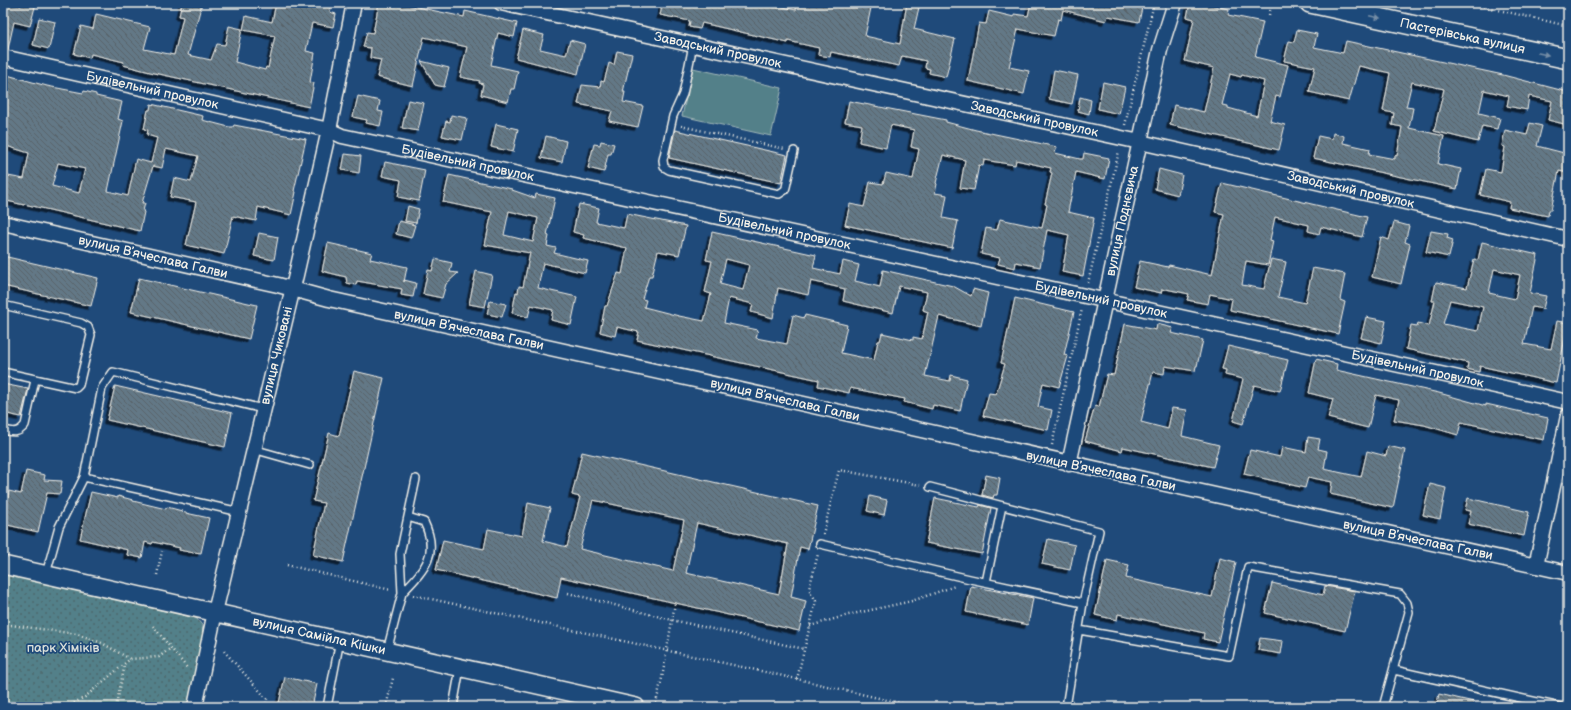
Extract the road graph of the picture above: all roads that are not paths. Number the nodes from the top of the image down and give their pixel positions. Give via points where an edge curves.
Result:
1 (354, 3) edge
2 (501, 3) edge
3 (1176, 3) edge
4 (1310, 3) edge
5 (693, 45) junction
6 (3, 57) edge
7 (1568, 59) edge
8 (329, 130) junction
9 (1140, 142) junction
10 (794, 151) road end
11 (3, 223) edge
12 (1568, 238) edge
13 (293, 289) junction
14 (1103, 301) junction
15 (3, 305) edge
16 (3, 372) edge
17 (35, 380) junction
18 (1568, 402) edge
19 (263, 409) junction
20 (1568, 416) edge
21 (3, 430) edge
22 (254, 449) junction
23 (1069, 464) junction
24 (310, 465) dead end
25 (84, 477) junction
26 (416, 479) dead end
27 (930, 487) dead end
28 (1002, 506) junction
29 (240, 512) junction
30 (408, 517) junction
31 (820, 544) dead end
32 (3, 565) edge
33 (1536, 566) junction
34 (1568, 573) edge
35 (46, 574) junction
36 (986, 582) junction
37 (402, 593) junction
38 (1083, 603) junction
39 (215, 612) junction
40 (1078, 630) junction
41 (340, 640) junction
42 (387, 651) junction
43 (460, 668) junction
44 (1394, 670) junction
45 (195, 707) edge
46 (327, 707) edge
47 (453, 707) edge
48 (636, 707) edge
49 (1066, 707) edge
50 (1383, 707) edge
51 (1560, 707) edge

1 - 8 street, вулиця Чиковані
2 - 5 street, Заводський провулок
3 - 9 street, вулиця Поднєвича via 1160,50
4 -> 7 main road, Пастерівська вулиця
5 - 9 street, Заводський провулок
5 - 10 lane via 683,94 671,124 663,164 666,169 779,194 785,190
6 - 8 street, Будівельний провулок
8 - 13 street, вулиця Чиковані
8 - 14 street, Будівельний провулок via 342,136
9 - 12 street, Заводський провулок
9 - 14 street, вулиця Поднєвича
11 - 13 street, вулиця Вʼячеслава Галви
13 - 19 street, вулиця Чиковані
13 - 23 street, вулиця Вʼячеслава Галви
14 - 18 street, Будівельний провулок
14 - 23 street, вулиця Поднєвича
15 - 17 lane via 80,323 90,331 78,387
16 - 17 lane
17 - 21 lane via 25,425 15,432
19 - 22 street, вулиця Чиковані
19 - 25 lane via 113,372 102,388
20 - 33 street
22 - 24 lane
22 - 29 street, вулиця Чиковані
23 - 33 street, вулиця Вʼячеслава Галви
25 - 29 lane
25 - 35 lane via 59,527
26 - 30 lane
27 - 28 lane
28 - 36 lane
28 - 38 lane via 1099,531
29 - 39 street, вулиця Чиковані
30 - 37 lane via 400,554
30 - 37 lane via 424,522 431,545 427,564
31 - 36 lane
32 - 35 street, вулиця Самійла Кішки
33 - 34 street, вулиця Вʼячеслава Галви
35 - 39 street, вулиця Самійла Кішки
36 - 38 lane
37 - 42 lane
38 - 40 lane
39 - 41 street, вулиця Самійла Кішки
39 - 45 street, вулиця Чиковані
40 - 44 lane via 1229,656 1248,567 1400,594 1407,603 1409,612
40 - 49 lane
41 - 42 street, вулиця Самійла Кішки
41 - 46 lane
42 - 43 street, вулиця Самійла Кішки
43 - 47 lane
43 - 48 street, вулиця Самійла Кішки
44 - 50 lane
44 - 51 lane

